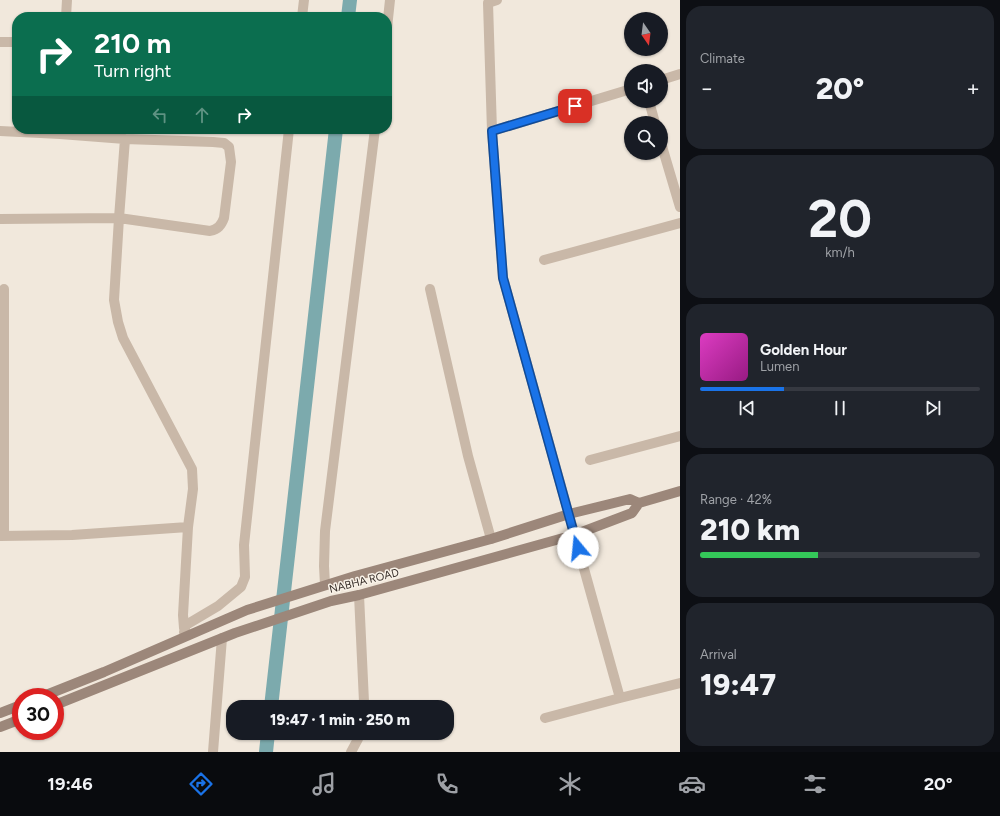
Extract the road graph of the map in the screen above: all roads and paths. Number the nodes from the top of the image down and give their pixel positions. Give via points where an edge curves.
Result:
1 (67, 0) edge
2 (304, 0) edge
3 (390, 0) edge
4 (496, 0) edge
5 (66, 12) edge
6 (303, 12) edge
7 (389, 12) edge
8 (0, 42) edge
9 (12, 42) edge
10 (680, 74) edge
11 (668, 78) edge
12 (624, 91) edge
13 (0, 131) edge
14 (12, 131) edge
15 (492, 131) junction
16 (84, 134) edge
17 (288, 134) edge
18 (375, 134) edge
19 (125, 139) junction
20 (666, 160) edge
21 (680, 207) edge
22 (119, 218) junction
23 (0, 219) edge
24 (680, 223) edge
25 (544, 260) dead end
26 (4, 289) dead end
27 (430, 289) dead end
28 (680, 436) edge
29 (590, 460) dead end
30 (680, 491) edge
31 (639, 503) junction
32 (569, 514) junction
33 (188, 527) junction
34 (574, 535) junction
35 (2, 536) edge
36 (491, 539) junction
37 (322, 586) junction
38 (359, 595) junction
39 (184, 632) junction
40 (222, 638) junction
41 (680, 684) edge
42 (64, 688) edge
43 (620, 698) junction
44 (364, 700) edge
45 (64, 701) edge
46 (12, 708) edge
47 (0, 713) edge
48 (545, 718) dead end
49 (12, 723) edge
50 (0, 728) edge
51 (357, 740) edge
52 (213, 752) edge
53 (351, 752) edge

1 - 5 street
2 - 6 street
3 - 7 street
4 - 15 street via 488,3
8 - 9 street
10 - 11 street
12 - 15 street
13 - 14 street
15 - 32 street via 503,278
16 - 19 street
17 - 39 street via 244,545 245,577 241,587 205,615 186,625
18 - 37 street via 325,531
19 - 22 street
19 - 22 street via 224,143 229,147 231,162 224,218 217,229
20 - 21 street
22 - 23 street
22 - 33 street via 114,300 118,322 123,338 192,469 193,489
24 - 25 street
26 - 35 street
27 - 36 street via 468,456
28 - 29 street
30 - 31 main road, NABHA ROAD
31 - 32 main road via 630,499
31 - 34 main road, NABHA ROAD via 632,513
32 - 34 street
32 - 36 main road
33 - 35 street via 72,535
33 - 39 street
34 - 38 main road, NABHA ROAD
34 - 43 street
36 - 37 main road
37 - 39 main road
38 - 40 main road, NABHA ROAD via 332,601
38 - 44 street
39 - 42 main road via 104,672
40 - 45 main road, NABHA ROAD
40 - 52 street
41 - 43 street
43 - 48 street
46 - 47 main road
49 - 50 main road
51 - 53 street

